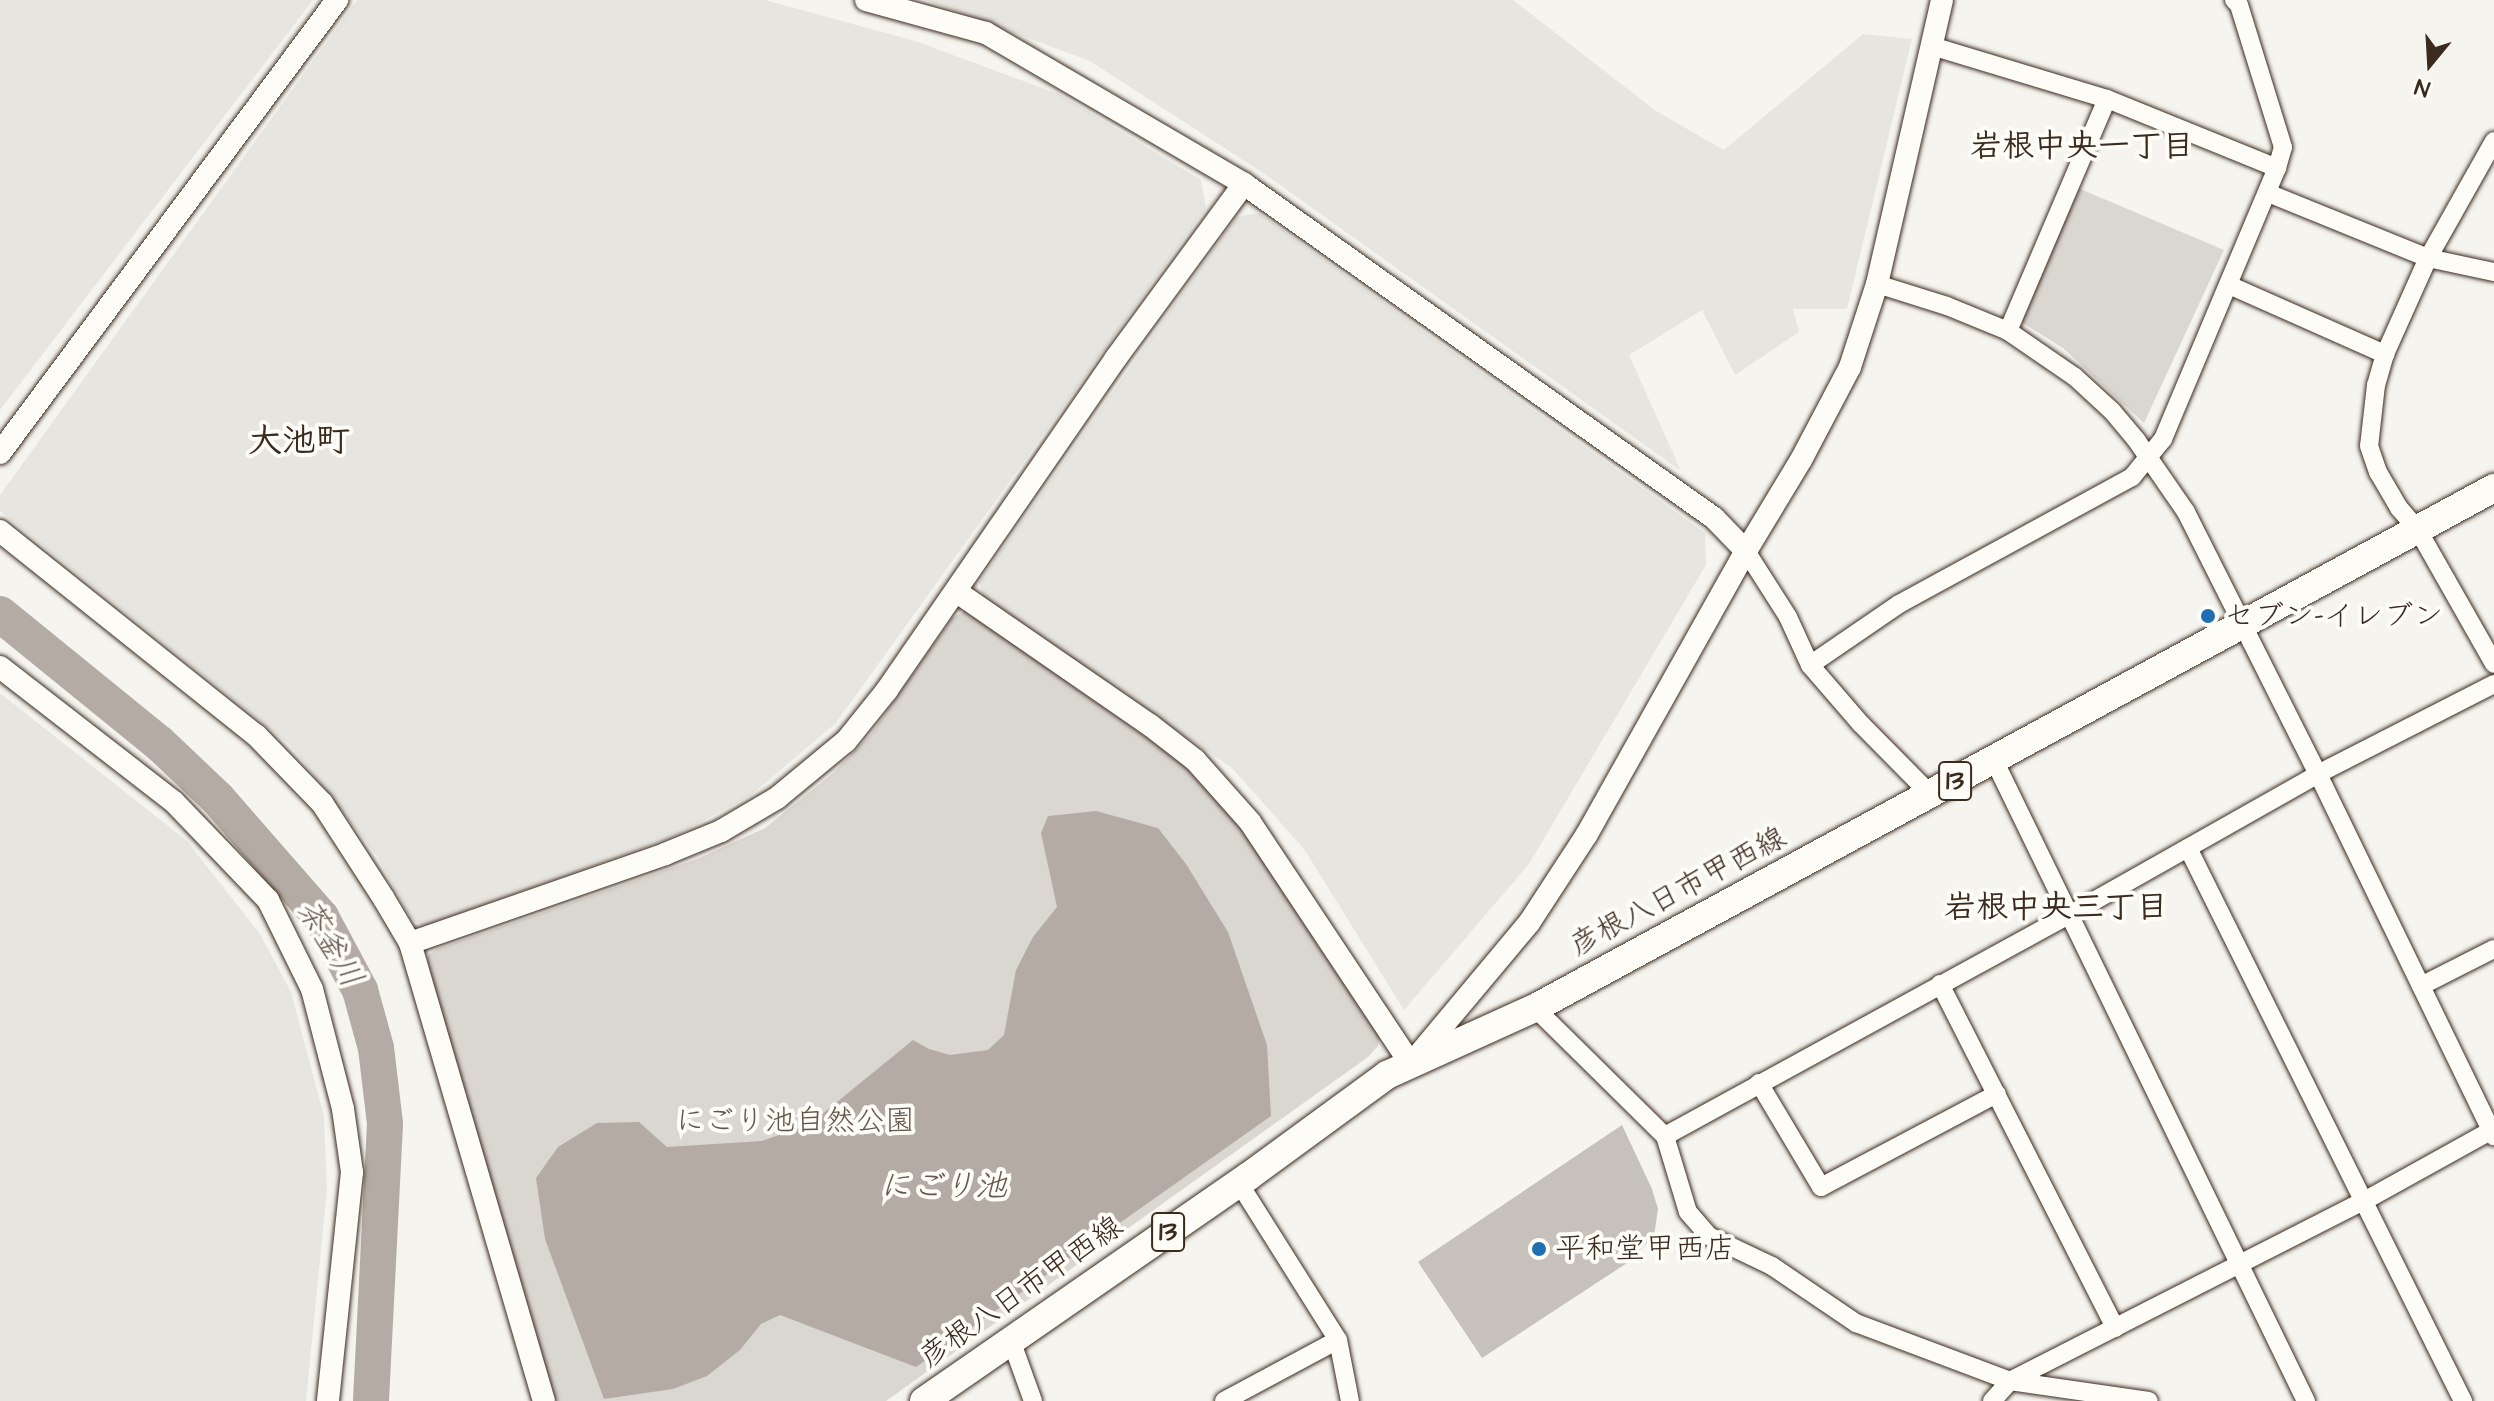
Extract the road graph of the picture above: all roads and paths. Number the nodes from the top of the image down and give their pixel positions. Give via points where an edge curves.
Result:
1 (337, 0) edge
2 (866, 0) edge
3 (1942, 0) edge
4 (2234, 0) edge
5 (1931, 46) junction
6 (2107, 99) junction
7 (2494, 141) edge
8 (2277, 168) junction
9 (1244, 184) junction
10 (2268, 193) junction
11 (2428, 258) junction
12 (2494, 272) edge
13 (1877, 284) junction
14 (2229, 285) junction
15 (2008, 331) junction
16 (2385, 354) junction
17 (0, 453) edge
18 (2149, 458) junction
19 (2494, 488) edge
20 (2418, 530) junction
21 (0, 531) edge
22 (1746, 551) junction
23 (957, 592) junction
24 (2242, 625) junction
25 (2494, 664) edge
26 (1810, 665) junction
27 (0, 667) edge
28 (2494, 684) edge
29 (1994, 760) junction
30 (2318, 774) junction
31 (1930, 794) junction
32 (2188, 848) junction
33 (2071, 914) junction
34 (410, 943) junction
35 (2494, 949) edge
36 (1940, 984) junction
37 (2421, 986) junction
38 (1535, 1008) junction
39 (1411, 1064) junction
40 (1759, 1083) junction
41 (1997, 1094) junction
42 (2493, 1133) edge
43 (1665, 1136) junction
44 (1239, 1183) junction
45 (2364, 1201) junction
46 (2238, 1265) junction
47 (2115, 1328) junction
48 (1011, 1340) junction
49 (1338, 1340) junction
50 (2010, 1381) junction
51 (328, 1401) edge
52 (544, 1401) edge
53 (924, 1401) edge
54 (1033, 1401) edge
55 (1224, 1401) edge
56 (1350, 1401) edge
57 (1992, 1401) edge
58 (2149, 1401) edge
59 (2306, 1401) edge
60 (2463, 1401) edge

1 - 17 street
2 - 9 street via 986,33
3 - 5 street
4 - 8 street via 2283,147
5 - 6 street
5 - 13 street
6 - 8 street
6 - 15 street
7 - 11 street
8 - 10 street
9 - 22 street via 1714,518
9 - 23 street via 1116,358
10 - 11 street
10 - 14 street
11 - 12 street
11 - 16 street
13 - 15 street
13 - 22 street via 1850,367
14 - 16 street
14 - 18 street via 2163,439
15 - 18 street via 2075,377 2112,411
16 - 20 street via 2369,446 2378,472
18 - 24 street via 2186,512
18 - 26 street via 2132,477 1899,604
19 - 20 main road, 彦根八日市甲西線 / 13
20 - 24 main road, 彦根八日市甲西線 / 13
20 - 25 street
21 - 34 street via 256,735 322,803
22 - 26 street via 1788,617
22 - 39 street via 1579,847 1529,923
23 - 34 street via 846,741 777,798 721,831 665,854
23 - 39 street via 1195,760 1250,822
24 - 29 main road, 彦根八日市甲西線 / 13
24 - 30 street
26 - 31 street
27 - 51 street via 174,802 268,900 312,989 343,1109 352,1172
28 - 30 street
29 - 31 main road, 彦根八日市甲西線 / 13
29 - 33 street
30 - 32 street
30 - 37 street
31 - 38 main road, 彦根八日市甲西線 / 13
32 - 33 street
32 - 45 street
33 - 36 street
33 - 46 street
34 - 52 street
35 - 37 street
36 - 40 street
36 - 41 street
37 - 42 street
38 - 39 main road, 彦根八日市甲西線 / 13
38 - 43 street
39 - 44 main road, 彦根八日市甲西線 / 13 via 1367,1087
40 - 41 street via 1821,1187
40 - 43 street
41 - 47 street
42 - 45 street
43 - 50 street via 1688,1212 1709,1236 1772,1266 1856,1323
44 - 48 main road, 彦根八日市甲西線 / 13
44 - 49 street
45 - 46 street
45 - 60 street
46 - 47 street
46 - 59 street
47 - 50 street
48 - 53 main road, 彦根八日市甲西線 / 13
48 - 54 street
49 - 55 street
49 - 56 street
50 - 57 street
50 - 58 street

